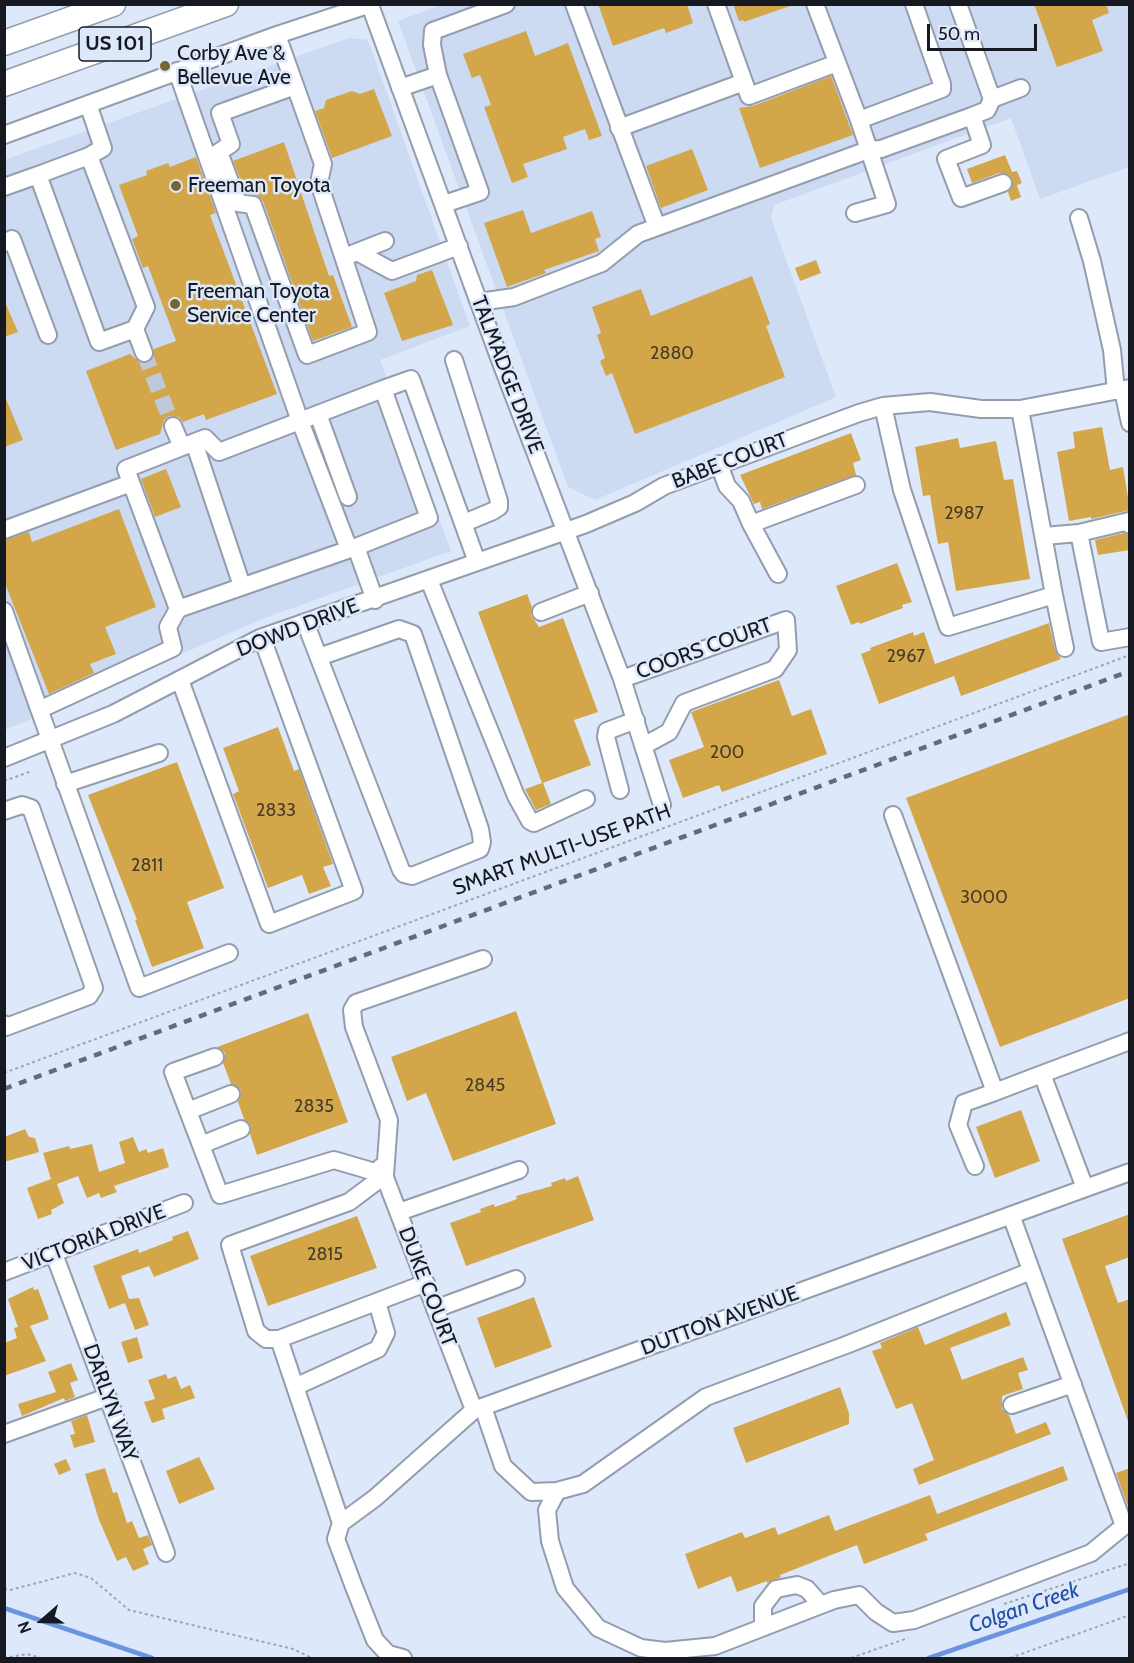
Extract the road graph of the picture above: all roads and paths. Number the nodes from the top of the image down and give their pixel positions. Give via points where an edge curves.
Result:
1 (113, 4) edge
2 (226, 4) edge
3 (506, 4) edge
4 (574, 4) edge
5 (716, 4) edge
6 (914, 4) edge
7 (958, 4) edge
8 (370, 5) edge
9 (816, 5) edge
10 (277, 35) junction
11 (4, 43) edge
12 (837, 63) junction
13 (177, 71) junction
14 (438, 75) junction
15 (744, 82) junction
16 (4, 84) edge
17 (295, 86) junction
18 (400, 88) junction
19 (1021, 88) dead end
20 (992, 99) junction
21 (88, 104) junction
22 (972, 116) junction
23 (859, 120) junction
24 (619, 128) junction
25 (4, 135) edge
26 (868, 150) junction
27 (89, 156) junction
28 (38, 175) junction
29 (1003, 183) dead end
30 (4, 187) edge
31 (444, 204) junction
32 (855, 213) dead end
33 (1079, 218) dead end
34 (657, 227) junction
35 (385, 241) dead end
36 (4, 243) edge
37 (459, 246) junction
38 (351, 255) junction
39 (479, 302) junction
40 (135, 329) junction
41 (48, 334) dead end
42 (144, 352) tunnel mouth
43 (454, 360) dead end
44 (383, 389) junction
45 (1123, 390) edge
46 (891, 405) junction
47 (1020, 409) junction
48 (318, 414) junction
49 (300, 421) junction
50 (1130, 423) edge
51 (173, 426) tunnel mouth
52 (188, 445) junction
53 (719, 464) junction
54 (131, 483) junction
55 (856, 485) dead end
56 (348, 497) dead end
57 (464, 524) junction
58 (751, 524) junction
59 (1130, 525) edge
60 (4, 530) edge
61 (566, 530) junction
62 (1079, 533) junction
63 (1044, 536) junction
64 (353, 548) junction
65 (477, 562) junction
66 (778, 574) dead end
67 (429, 580) junction
68 (242, 586) junction
69 (590, 593) junction
70 (1054, 595) junction
71 (375, 600) junction
72 (178, 609) junction
73 (4, 611) edge
74 (541, 612) dead end
75 (305, 622) junction
76 (1130, 637) edge
77 (262, 638) junction
78 (1065, 648) dead end
79 (1130, 655) edge
80 (319, 657) junction
81 (622, 679) junction
82 (180, 680) junction
83 (41, 709) junction
84 (636, 720) junction
85 (52, 739) junction
86 (645, 745) junction
87 (159, 753) dead end
88 (5, 757) edge
89 (32, 771) dead end
90 (4, 781) edge
91 (65, 784) junction
92 (620, 790) dead end
93 (586, 799) dead end
94 (662, 805) dead end
95 (4, 811) edge
96 (892, 815) dead end
97 (228, 953) dead end
98 (483, 958) dead end
99 (4, 1024) edge
100 (1130, 1041) edge
101 (214, 1057) dead end
102 (4, 1073) edge
103 (1042, 1074) junction
104 (995, 1092) junction
105 (231, 1094) dead end
106 (188, 1111) junction
107 (241, 1129) dead end
108 (201, 1145) junction
109 (975, 1166) dead end
110 (382, 1169) junction
111 (519, 1170) dead end
112 (1130, 1172) edge
113 (1085, 1188) junction
114 (184, 1203) dead end
115 (399, 1212) junction
116 (1011, 1215) junction
117 (54, 1254) junction
118 (1031, 1271) junction
119 (4, 1272) edge
120 (516, 1279) dead end
121 (426, 1284) junction
122 (377, 1302) junction
123 (435, 1309) junction
124 (279, 1339) junction
125 (1073, 1384) junction
126 (297, 1386) junction
127 (107, 1397) junction
128 (1012, 1406) dead end
129 (478, 1408) junction
130 (4, 1434) edge
131 (557, 1491) junction
132 (341, 1523) junction
133 (166, 1553) dead end
134 (1130, 1563) edge
135 (4, 1589) edge
136 (821, 1605) junction
137 (1000, 1605) dead end
138 (1130, 1615) edge
139 (763, 1627) junction
140 (918, 1634) dead end
141 (663, 1655) edge
142 (4, 1658) edge
143 (41, 1659) edge
144 (312, 1659) edge
145 (403, 1659) edge
146 (851, 1659) edge
147 (1010, 1659) edge

1 - 11 highway, US 101
2 - 16 highway, US 101
3 - 14 street via 433,31
4 - 24 street
5 - 15 street
6 - 23 street via 942,89
7 - 20 street
8 - 10 street
8 - 18 street, TALMADGE DRIVE
9 - 12 street
10 - 13 street
10 - 17 street
12 - 15 street via 749,96
12 - 23 street
13 - 21 street
13 - 49 street
14 - 18 street
14 - 31 street via 480,192
15 - 24 street
17 - 38 street via 323,164 319,183
17 - 38 street via 220,113 231,144 219,152 238,203 253,205 307,355 368,332
18 - 31 street, TALMADGE DRIVE
19 - 20 street
20 - 22 street via 987,110
21 - 25 street
21 - 27 street via 103,148
22 - 26 street
22 - 29 street via 982,145 946,159 962,198
23 - 26 street
24 - 34 street
26 - 32 street via 887,204
26 - 34 street
27 - 28 street
27 - 40 street via 146,307
28 - 30 street
28 - 40 street via 99,342
31 - 37 street, TALMADGE DRIVE
33 - 45 street
34 - 39 street via 638,234 602,263 513,297
35 - 38 street
36 - 41 street via 12,239
37 - 38 street via 392,271
37 - 39 street, TALMADGE DRIVE
39 - 61 street, TALMADGE DRIVE
40 - 42 street
43 - 57 street via 499,501 499,507 493,511
44 - 48 street
44 - 57 street via 411,379
44 - 64 street via 429,518
45 - 47 street, BABE COURT
45 - 50 street
46 - 47 street, BABE COURT via 930,402 981,409
46 - 53 street, BABE COURT
46 - 70 street via 902,490 948,627
47 - 63 street
48 - 49 street
48 - 56 street
49 - 52 street via 219,452 205,438
49 - 64 street
51 - 52 street
52 - 54 street via 126,469
52 - 68 street
53 - 58 street via 727,486 741,501
53 - 61 street, BABE COURT
54 - 60 street
54 - 72 street
55 - 58 street
57 - 65 street
58 - 66 street
59 - 62 street via 1129,521
61 - 65 street, DOWD DRIVE
61 - 69 street, TALMADGE DRIVE
62 - 63 street
62 - 76 street via 1101,642
63 - 70 street
64 - 68 street
64 - 71 street
65 - 67 street, DOWD DRIVE
67 - 71 street, DOWD DRIVE
67 - 93 street via 516,796 530,821 534,823
68 - 72 street
69 - 74 street
69 - 81 street, TALMADGE DRIVE
70 - 78 street
71 - 75 street, DOWD DRIVE
72 - 83 street via 168,627 173,648
73 - 83 street
75 - 77 street, DOWD DRIVE
75 - 80 street
77 - 82 street, DOWD DRIVE
77 - 82 street via 354,891 269,924
79 - 102 path, SMART MULTI-USE PATH
80 - 80 street via 404,874 412,876 480,849 480,829 413,634 399,629
81 - 84 street, TALMADGE DRIVE
81 - 86 street, COORS COURT via 786,620 788,650 775,669 684,703 669,732
82 - 85 street, DOWD DRIVE
83 - 85 street
84 - 86 street, TALMADGE DRIVE
84 - 92 street via 607,731
85 - 88 street, DOWD DRIVE
85 - 91 street
86 - 94 street, TALMADGE DRIVE
87 - 91 street
89 - 90 path
91 - 97 street via 140,988
95 - 99 street via 22,805 31,808 94,988 89,996 6,1027
96 - 104 street
98 - 110 street via 356,1003 352,1010 354,1027 389,1120
100 - 103 street
101 - 106 street via 173,1072
103 - 104 street
103 - 113 street
104 - 109 street via 964,1103 958,1125
105 - 106 street
106 - 108 street
107 - 108 street
108 - 110 street via 220,1195 334,1160
110 - 115 street, DUKE COURT
110 - 124 street via 349,1202 230,1245 256,1331 266,1339
111 - 115 street
112 - 113 street, DUTTON AVENUE
113 - 116 street, DUTTON AVENUE
114 - 117 street, VICTORIA DRIVE
115 - 121 street, DUKE COURT
116 - 118 street
116 - 129 street, DUTTON AVENUE
117 - 119 street, VICTORIA DRIVE
117 - 127 street, DARLYN WAY
118 - 125 street
118 - 131 street via 706,1397 583,1484
120 - 123 street
121 - 122 street
121 - 123 street, DUKE COURT
122 - 124 street
122 - 126 street via 386,1333 378,1349
123 - 129 street, DUKE COURT
124 - 126 street
125 - 128 street
125 - 136 street via 1124,1526 1090,1553 914,1620 893,1623 859,1595
126 - 132 street
127 - 130 street
127 - 133 street, DARLYN WAY
129 - 131 street, DUKE COURT via 503,1466 531,1492
129 - 132 street, DUTTON AVENUE
131 - 141 street via 547,1510 549,1541 565,1588 598,1628
132 - 145 street via 336,1539 375,1640 388,1654
134 - 137 path
135 - 144 path via 75,1573 92,1578 129,1610 293,1649
136 - 139 street
136 - 139 street via 807,1589 797,1585 776,1589 763,1606
138 - 147 path
139 - 141 street via 715,1646
140 - 146 path
142 - 143 path via 27,1654

